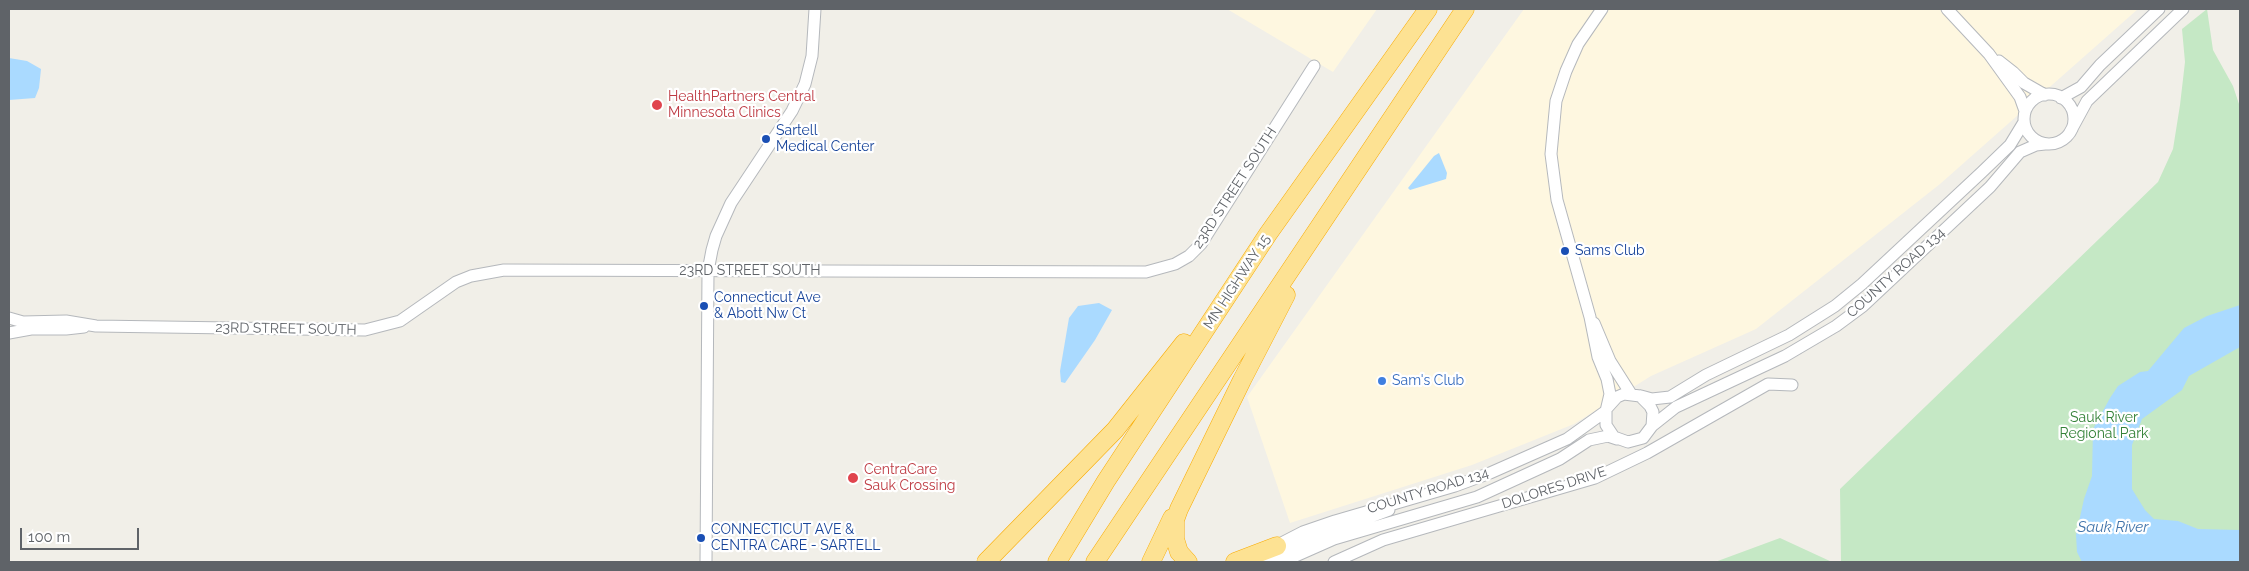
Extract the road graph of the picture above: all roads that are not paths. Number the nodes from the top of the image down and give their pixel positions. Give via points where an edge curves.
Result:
1 (815, 9) edge
2 (1428, 9) edge
3 (1465, 9) edge
4 (1602, 9) edge
5 (1947, 9) edge
6 (2159, 9) edge
7 (2183, 9) edge
8 (1989, 54) junction
9 (1314, 66) dead end
10 (2045, 95) junction
11 (2061, 98) junction
12 (2025, 116) junction
13 (2070, 134) junction
14 (2045, 144) junction
15 (1343, 191) junction
16 (1268, 234) junction
17 (708, 271) junction
18 (1590, 317) junction
19 (9, 318) edge
20 (96, 326) junction
21 (9, 333) edge
22 (1792, 385) dead end
23 (1636, 395) junction
24 (1607, 409) junction
25 (1652, 426) junction
26 (1620, 440) junction
27 (1196, 473) junction
28 (1430, 493) junction
29 (1276, 546) junction
30 (706, 562) edge
31 (986, 562) edge
32 (1057, 562) edge
33 (1095, 562) edge
34 (1151, 562) edge
35 (1188, 562) edge
36 (1235, 562) edge
37 (1245, 562) edge
38 (1265, 562) edge
39 (1282, 562) edge
40 (1334, 562) edge

1 - 17 street via 812,56 805,84 792,111 731,203 716,236
2 - 16 highway, MN HIGHWAY 15
3 - 15 highway
4 - 18 street via 1578,44 1566,71 1556,101 1551,154 1557,200
5 - 8 street
6 - 11 street via 2081,87
7 - 13 street via 2087,102
8 - 10 street via 2029,87
8 - 12 street via 2020,97
9 - 17 street, 23RD STREET SOUTH via 1201,244 1189,256 1161,269 1146,272
10 - 11 street
10 - 12 street via 2030,104
11 - 13 street via 2068,103 2074,115
12 - 14 street via 2031,137
12 - 23 street, COUNTY ROAD 134 via 2010,145 1835,306 1789,335 1706,375 1670,397 1652,400
13 - 14 street via 2054,144
14 - 25 street, COUNTY ROAD 134 via 2020,152 1990,187 1863,306 1836,326 1785,356 1676,407
15 - 27 highway via 1262,340
15 - 33 highway
16 - 31 highway via 1115,430
16 - 32 highway, MN HIGHWAY 15 via 1106,480
17 - 20 street, 23RD STREET SOUTH via 534,269 487,272 456,282 400,321 366,330
17 - 30 street
18 - 23 street via 1610,361
18 - 24 street via 1610,394
19 - 20 street, 23RD STREET SOUTH via 23,322 66,321
20 - 21 street, 23RD STREET SOUTH
22 - 40 street, DOLORES DRIVE via 1768,384 1647,453 1595,478 1383,540
23 - 24 street via 1617,397
23 - 25 street via 1650,406
24 - 26 street via 1605,418 1610,432
24 - 28 street, COUNTY ROAD 134 via 1567,438 1490,473
25 - 26 street via 1642,438 1628,442
26 - 39 street, COUNTY ROAD 134 via 1608,436 1589,440 1544,467 1477,497 1334,539
27 - 34 highway
27 - 35 highway via 1174,525 1176,546
28 - 29 street, COUNTY ROAD 134 via 1335,520
28 - 38 street via 1295,545
29 - 36 highway
29 - 37 street, COUNTY ROAD 134

